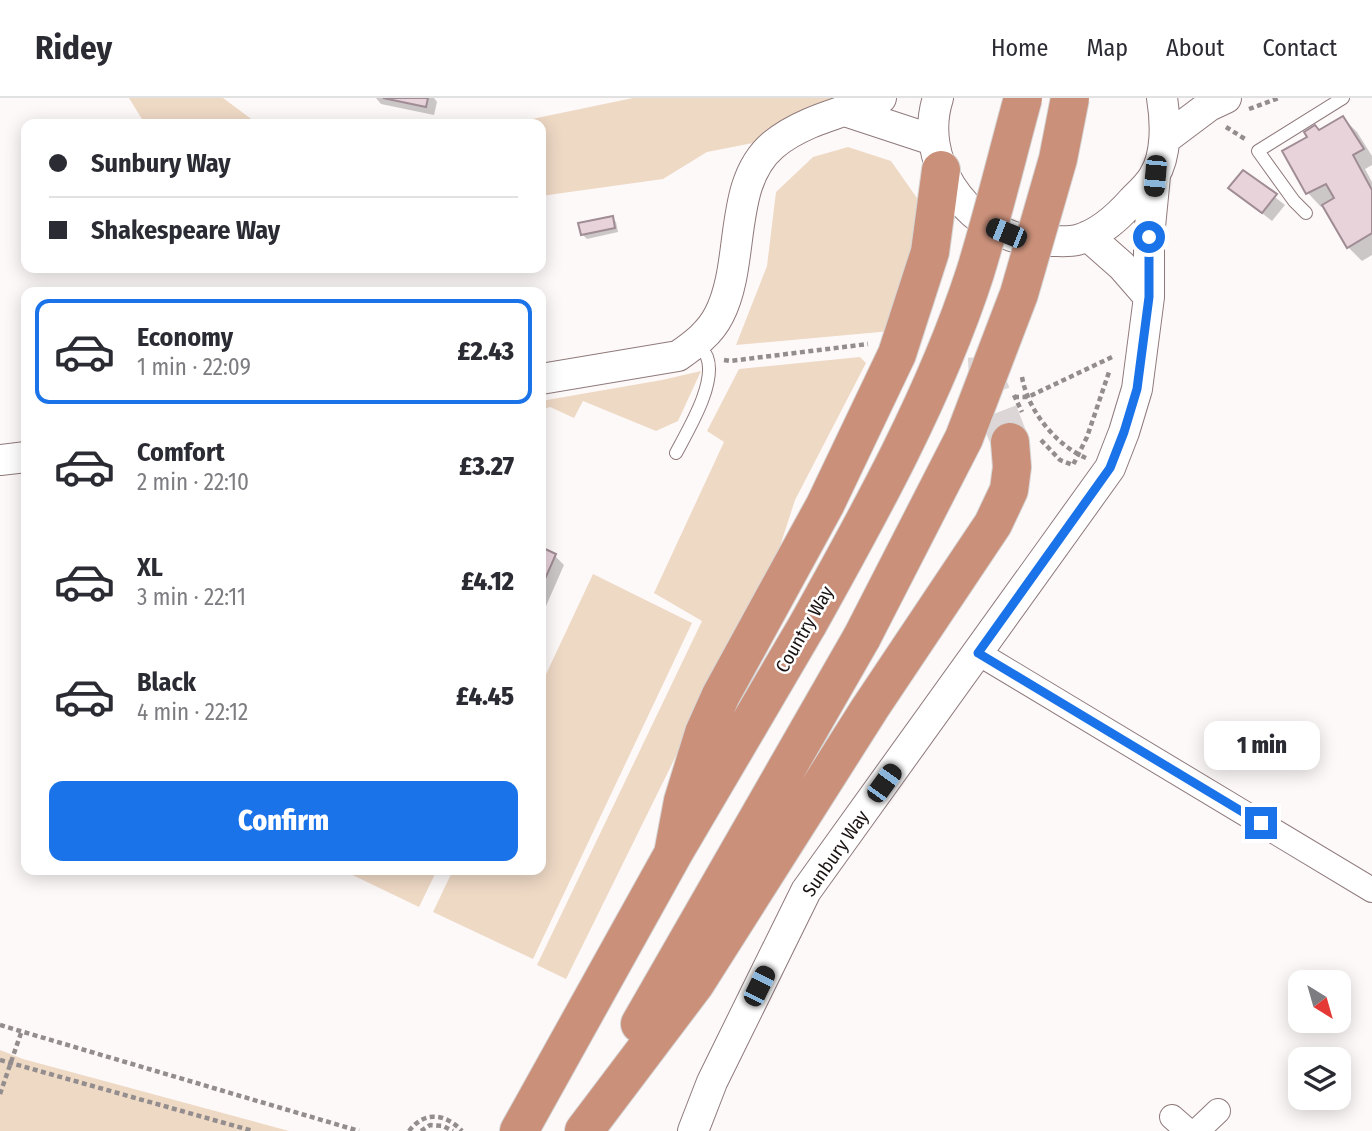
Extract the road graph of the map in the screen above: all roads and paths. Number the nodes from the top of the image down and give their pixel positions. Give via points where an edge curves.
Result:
1 (881, 98) edge
2 (938, 98) edge
3 (1023, 98) edge
4 (1070, 98) edge
5 (1162, 98) edge
6 (1279, 98) edge
7 (1343, 98) edge
8 (845, 111) junction
9 (1229, 111) edge
10 (1165, 139) junction
11 (1258, 151) junction
12 (937, 155) junction
13 (1155, 176) junction
14 (1306, 213) dead end
15 (1088, 236) junction
16 (1149, 297) junction
17 (871, 344) dead end
18 (1115, 345) dead end
19 (702, 350) junction
20 (1112, 357) junction
21 (546, 378) edge
22 (1012, 390) dead end
23 (1014, 397) junction
24 (1028, 397) junction
25 (1024, 431) junction
26 (676, 453) dead end
27 (1079, 454) junction
28 (21, 458) edge
29 (0, 460) edge
30 (978, 653) junction
31 (673, 854) junction
32 (1372, 890) edge
33 (0, 1025) edge
34 (20, 1033) junction
35 (0, 1060) edge
36 (10, 1063) junction
37 (0, 1094) edge
38 (1217, 1111) dead end
39 (253, 1131) edge
40 (359, 1131) edge
41 (410, 1131) edge
42 (421, 1131) edge
43 (453, 1131) edge
44 (462, 1131) edge
45 (519, 1131) edge
46 (582, 1131) edge
47 (693, 1131) edge
48 (1197, 1131) edge

1 - 8 street
2 - 12 street via 934,110
3 - 31 highway, Country Way, bridge via 975,274 928,393 872,510
4 - 46 highway, bridge via 1058,159 1019,294 964,438 862,637
5 - 10 street, Sunbury Way
6 - 9 path
7 - 11 lane
8 - 12 street
8 - 19 street via 806,124 774,144 757,162 747,182 733,278
9 - 10 street via 1209,106
9 - 11 path
10 - 13 street, Sunbury Way
11 - 14 lane
12 - 15 street via 949,187 986,225 1026,241 1070,241
12 - 31 highway via 930,252 897,354 825,505 721,695 683,801
13 - 15 street via 1107,225
13 - 16 street, Sunbury Way
15 - 16 street
16 - 30 street, Sunbury Way via 1137,389 1110,468
17 - 19 path via 730,361
18 - 20 path
19 - 21 street
19 - 26 lane via 709,372 705,393
20 - 24 path
20 - 27 path
22 - 23 path
23 - 24 path
23 - 25 path
24 - 27 path via 1048,427 1069,450
25 - 27 path via 1060,460 1073,465
25 - 46 highway via 1009,490 993,524 695,984
28 - 29 street
30 - 32 street
30 - 47 street, Sunbury Way via 806,891 712,1082
31 - 45 highway, Country Way
33 - 34 path
34 - 36 path
34 - 40 path
35 - 36 path
36 - 37 path
36 - 39 path
38 - 48 street
41 - 44 path via 423,1119 439,1116 452,1120
42 - 43 path via 430,1125

